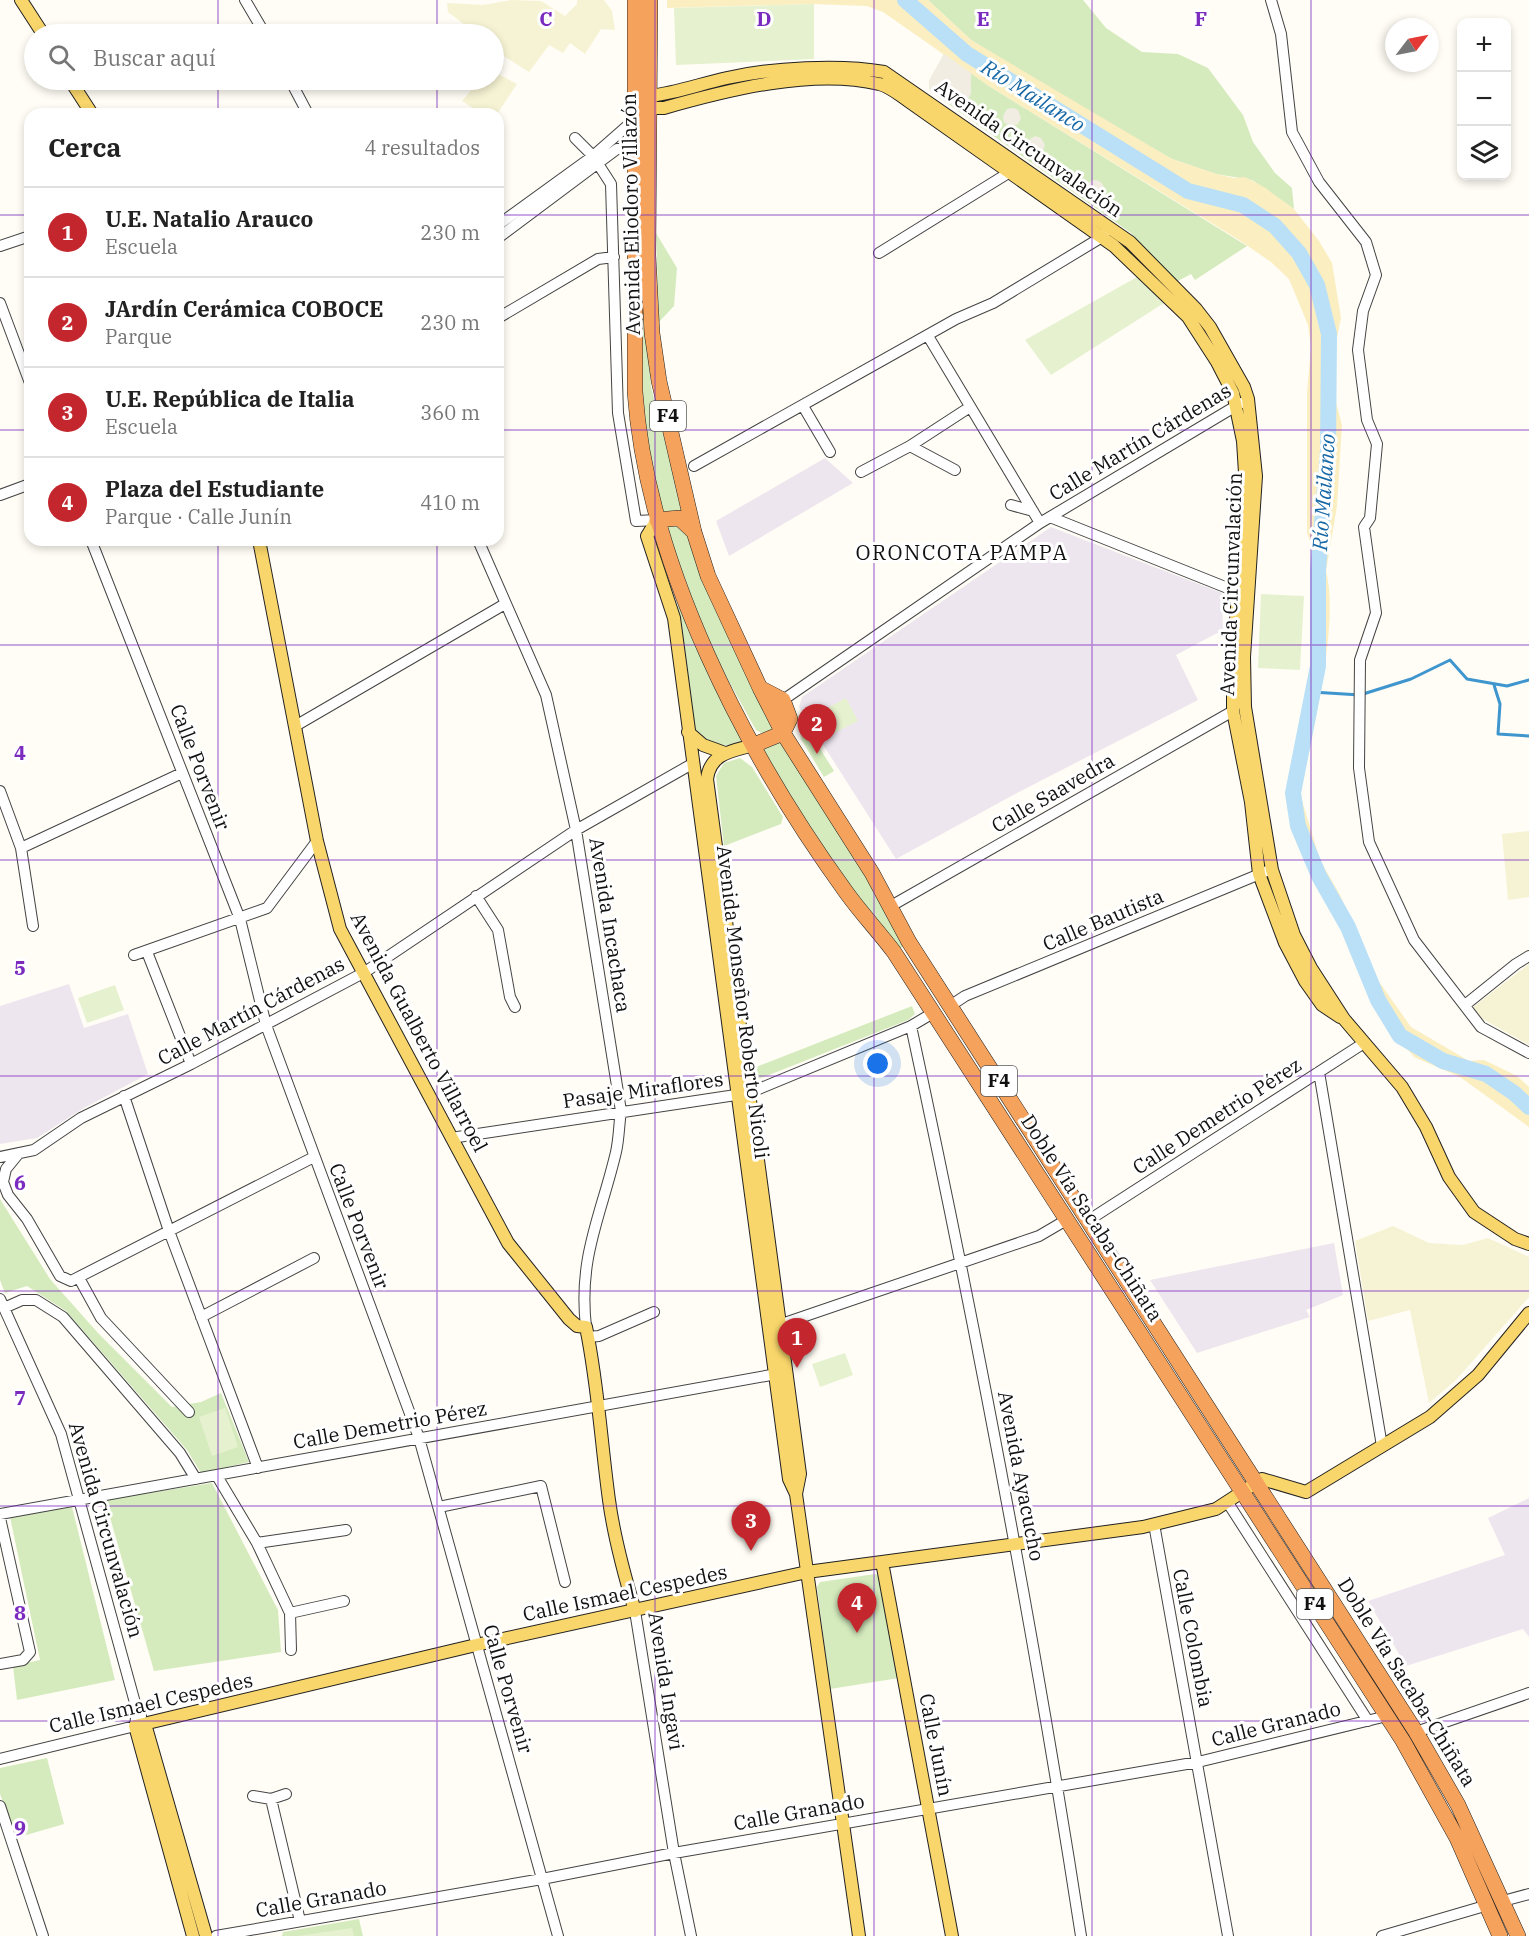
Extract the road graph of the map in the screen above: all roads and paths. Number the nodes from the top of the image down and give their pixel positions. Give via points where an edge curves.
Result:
1 (21, 0) edge
2 (245, 0) edge
3 (635, 0) edge
4 (650, 0) edge
5 (1271, 0) edge
6 (37, 24) edge
7 (259, 24) edge
8 (642, 66) junction
9 (858, 68) junction
10 (857, 81) junction
11 (76, 90) edge
12 (295, 90) edge
13 (910, 95) junction
14 (650, 102) junction
15 (88, 108) edge
16 (305, 108) edge
17 (634, 120) junction
18 (575, 138) dead end
19 (634, 149) junction
20 (596, 160) junction
21 (1010, 172) junction
22 (504, 221) edge
23 (1105, 232) junction
24 (504, 233) edge
25 (24, 238) edge
26 (0, 246) edge
27 (879, 253) dead end
28 (614, 257) junction
29 (0, 303) edge
30 (504, 314) edge
31 (928, 336) junction
32 (24, 367) edge
33 (1243, 402) junction
34 (802, 406) junction
35 (970, 407) junction
36 (910, 446) junction
37 (830, 452) dead end
38 (694, 466) dead end
39 (955, 470) dead end
40 (861, 472) dead end
41 (24, 486) edge
42 (0, 495) edge
43 (1011, 505) dead end
44 (1033, 512) junction
45 (657, 520) junction
46 (1045, 520) junction
47 (694, 532) junction
48 (93, 546) edge
49 (260, 546) edge
50 (481, 546) edge
51 (1243, 594) junction
52 (505, 604) junction
53 (760, 688) junction
54 (783, 700) junction
55 (1233, 711) junction
56 (297, 725) junction
57 (688, 732) junction
58 (783, 733) junction
59 (754, 745) junction
60 (725, 753) junction
61 (692, 764) junction
62 (182, 773) junction
63 (0, 791) edge
64 (576, 830) junction
65 (317, 841) junction
66 (21, 848) junction
67 (1272, 870) junction
68 (1259, 874) junction
69 (476, 896) junction
70 (891, 906) junction
71 (240, 920) junction
72 (33, 926) dead end
73 (147, 952) junction
74 (134, 955) dead end
75 (1529, 956) edge
76 (365, 972) junction
77 (1465, 1005) junction
78 (950, 1006) junction
79 (515, 1008) dead end
80 (933, 1013) junction
81 (1344, 1019) junction
82 (266, 1025) junction
83 (911, 1026) junction
84 (1364, 1043) junction
85 (1529, 1053) edge
86 (191, 1064) junction
87 (1319, 1072) junction
88 (749, 1093) junction
89 (735, 1095) junction
90 (124, 1096) junction
91 (621, 1111) junction
92 (451, 1138) junction
93 (19, 1153) junction
94 (0, 1157) edge
95 (314, 1158) junction
96 (1068, 1219) junction
97 (1089, 1220) junction
98 (170, 1231) junction
99 (1529, 1244) edge
100 (314, 1258) dead end
101 (962, 1260) junction
102 (79, 1278) junction
103 (2, 1304) edge
104 (654, 1312) dead end
105 (1529, 1313) edge
106 (201, 1317) junction
107 (780, 1325) junction
108 (767, 1329) junction
109 (587, 1332) junction
110 (780, 1373) junction
111 (600, 1405) junction
112 (189, 1412) dead end
113 (419, 1438) junction
114 (1382, 1446) junction
115 (258, 1468) junction
116 (217, 1476) junction
117 (196, 1479) junction
118 (1256, 1482) junction
119 (1243, 1491) junction
120 (79, 1501) junction
121 (1228, 1503) junction
122 (439, 1507) junction
123 (0, 1516) edge
124 (1154, 1524) junction
125 (346, 1530) dead end
126 (1016, 1543) junction
127 (256, 1544) junction
128 (882, 1562) junction
129 (807, 1572) junction
130 (564, 1582) dead end
131 (344, 1601) dead end
132 (635, 1611) junction
133 (290, 1613) junction
134 (476, 1646) junction
135 (291, 1650) dead end
136 (0, 1664) edge
137 (1529, 1693) edge
138 (1387, 1716) junction
139 (1368, 1720) junction
140 (140, 1725) junction
141 (1416, 1732) junction
142 (0, 1758) edge
143 (1198, 1762) junction
144 (1058, 1786) junction
145 (286, 1794) dead end
146 (253, 1796) dead end
147 (271, 1799) junction
148 (0, 1806) edge
149 (928, 1808) junction
150 (843, 1823) junction
151 (674, 1852) junction
152 (542, 1879) junction
153 (1529, 1894) edge
154 (1495, 1903) junction
155 (300, 1921) junction
156 (279, 1930) edge
157 (43, 1936) edge
158 (193, 1936) edge
159 (206, 1936) edge
160 (216, 1936) edge
161 (558, 1936) edge
162 (691, 1936) edge
163 (859, 1936) edge
164 (952, 1936) edge
165 (1081, 1936) edge
166 (1228, 1936) edge
167 (1382, 1936) edge
168 (1500, 1936) edge
169 (1518, 1936) edge

1 - 6 main road
2 - 7 street
3 - 8 highway, Avenida Eliodoro Villazón / F4
4 - 8 highway, Avenida Eliodoro Villazón / F4
5 - 77 street via 1281,33 1292,132 1319,182 1366,242 1376,275 1363,311 1358,350 1367,420 1377,444 1370,518 1364,527 1376,613 1360,660 1359,768 1369,842 1414,940
8 - 14 highway, Avenida Eliodoro Villazón / F4
8 - 17 highway, Avenida Eliodoro Villazón / F4
9 - 10 street
9 - 13 main road, Avenida Circunvalación via 884,72
9 - 14 main road, Avenida Circunvalación via 727,78
10 - 13 main road, Avenida Circunvalación
10 - 14 main road, Avenida Circunvalación via 749,86 664,108
11 - 15 main road
12 - 16 street
13 - 21 main road, Avenida Circunvalación
13 - 23 main road, Avenida Circunvalación
14 - 47 highway, Avenida Eliodoro Villazón / F4 via 648,255 652,333 659,381
17 - 19 highway, Avenida Eliodoro Villazón / F4
17 - 20 street
18 - 20 street
19 - 20 street via 617,148
19 - 45 highway, Avenida Eliodoro Villazón / F4 via 635,392 640,451
20 - 22 street
20 - 24 street
20 - 28 street via 611,184
21 - 23 main road, Avenida Circunvalación
21 - 27 street
23 - 31 street via 993,303
23 - 33 main road, Avenida Circunvalación via 1173,295
25 - 26 street
28 - 30 street via 598,259
28 - 45 street via 618,413 632,505 636,522
29 - 32 street
31 - 34 street
31 - 35 street
33 - 46 street, Calle Martín Cárdenas
33 - 51 main road, Avenida Circunvalación
34 - 37 street
34 - 38 street
35 - 36 street
35 - 44 street
36 - 39 street
36 - 40 street
41 - 42 street
43 - 44 street, Calle Martín Cárdenas
44 - 46 street
45 - 47 highway via 679,518
45 - 57 main road, Avenida Monseñor Roberto Nicoli via 646,536 674,618
45 - 59 highway, Doble Vía Sacaba-Chiñata / F4 via 686,606
46 - 51 street, Calle Martín Cárdenas
46 - 54 street, Calle Martín Cárdenas
47 - 53 highway, Doble Vía Sacaba-Chiñata / F4 via 708,576
48 - 62 street, Calle Porvenir
49 - 56 main road, Avenida Gualberto Villarroel
50 - 52 street, Avenida Incachaca
51 - 55 main road, Avenida Circunvalación
51 - 67 main road, Avenida Circunvalación via 1245,707
52 - 56 street
52 - 64 street, Avenida Incachaca via 546,695
53 - 54 highway
53 - 58 highway, Doble Vía Sacaba-Chiñata / F4
54 - 58 highway via 790,719
55 - 68 main road, Avenida Circunvalación via 1251,802
55 - 70 street, Calle Saavedra
56 - 65 main road, Avenida Gualberto Villarroel
57 - 60 main road via 703,745
57 - 61 main road, Avenida Monseñor Roberto Nicoli
58 - 59 highway
58 - 70 highway, Doble Vía Sacaba-Chiñata / F4
59 - 60 main road
59 - 80 highway, Doble Vía Sacaba-Chiñata / F4 via 846,892 894,952
60 - 88 main road, Avenida Monseñor Roberto Nicoli via 712,763 707,779
61 - 64 street, Calle Martín Cárdenas
61 - 89 main road, Avenida Monseñor Roberto Nicoli
62 - 66 street
62 - 71 street, Calle Porvenir
63 - 66 street
64 - 69 street, Calle Martín Cárdenas
64 - 91 street, Avenida Incachaca
65 - 71 street via 267,908
65 - 76 main road, Avenida Gualberto Villarroel via 340,929
66 - 72 street
67 - 68 street, Calle Bautista
67 - 81 main road, Avenida Circunvalación via 1294,935
68 - 78 street, Calle Bautista via 965,996
68 - 81 main road, Avenida Circunvalación via 1285,943 1305,981 1322,1005
69 - 76 street, Calle Martín Cárdenas
69 - 79 street via 498,930
70 - 78 highway, Doble Vía Sacaba-Chiñata / F4
71 - 73 street
71 - 82 street, Calle Porvenir
73 - 74 street
73 - 86 street
75 - 77 street
76 - 82 street, Calle Martín Cárdenas
76 - 92 main road, Avenida Gualberto Villarroel
77 - 85 street via 1481,1027
78 - 97 highway, Doble Vía Sacaba-Chiñata / F4
80 - 83 street, Pasaje Miraflores
80 - 96 highway, Doble Vía Sacaba-Chiñata / F4
81 - 84 main road, Avenida Circunvalación
82 - 86 street, Calle Martín Cárdenas
82 - 95 street, Calle Porvenir
83 - 88 street, Pasaje Miraflores
83 - 101 street, Avenida Ayacucho
84 - 87 street, Calle Demetrio Pérez
84 - 99 main road, Avenida Circunvalación via 1402,1087 1449,1177 1474,1212
86 - 90 street, Calle Martín Cárdenas
87 - 97 street, Calle Demetrio Pérez
87 - 114 street
88 - 89 street, Pasaje Miraflores
88 - 107 main road, Avenida Monseñor Roberto Nicoli
89 - 91 street, Pasaje Miraflores
89 - 108 main road, Avenida Monseñor Roberto Nicoli
90 - 93 street, Calle Martín Cárdenas via 81,1118 34,1150
90 - 98 street
91 - 92 street, Pasaje Miraflores
91 - 109 street, Avenida Incachaca via 617,1150 588,1245 584,1288
92 - 109 main road, Avenida Gualberto Villarroel via 508,1243 569,1319
93 - 94 street, Calle Martín Cárdenas
93 - 102 street via 6,1169 3,1182 8,1194 60,1276 71,1281
95 - 98 street
95 - 113 street, Calle Porvenir
96 - 101 street via 1039,1236
96 - 119 highway, Doble Vía Sacaba-Chiñata / F4
97 - 118 highway, Doble Vía Sacaba-Chiñata / F4
98 - 102 street
98 - 106 street
100 - 106 street
101 - 107 street
101 - 126 street, Avenida Ayacucho
102 - 112 street via 101,1318
103 - 117 street via 36,1300 63,1317 180,1453
103 - 120 street, Avenida Circunvalación via 61,1434
104 - 109 street via 599,1336
105 - 114 main road via 1478,1375 1430,1417
106 - 115 street
107 - 108 street
107 - 110 main road, Avenida Monseñor Roberto Nicoli
108 - 110 main road, Avenida Monseñor Roberto Nicoli
109 - 111 main road, Avenida Ingavi
110 - 111 street, Calle Demetrio Pérez
110 - 129 main road, Avenida Monseñor Roberto Nicoli via 789,1479 796,1494
111 - 113 street, Calle Demetrio Pérez
111 - 132 main road, Avenida Ingavi via 618,1552
113 - 115 street, Calle Demetrio Pérez
113 - 122 street, Calle Porvenir
114 - 118 main road via 1306,1492 1263,1479
115 - 116 street, Calle Demetrio Pérez
116 - 117 street, Calle Demetrio Pérez
116 - 127 street
117 - 120 street, Calle Demetrio Pérez
118 - 119 main road, Calle Ismael Cespedes
118 - 141 highway, Doble Vía Sacaba-Chiñata / F4
119 - 121 main road, Calle Ismael Cespedes
119 - 138 highway, Doble Vía Sacaba-Chiñata / F4
120 - 123 street, Calle Demetrio Pérez
120 - 140 street, Avenida Circunvalación
121 - 124 main road, Calle Ismael Cespedes via 1201,1514
121 - 139 street
122 - 130 street via 541,1486
122 - 134 street, Calle Porvenir
123 - 136 street via 30,1653 23,1660
124 - 126 main road, Calle Ismael Cespedes
124 - 143 street, Calle Colombia
125 - 127 street
126 - 128 main road, Calle Ismael Cespedes
126 - 144 street, Avenida Ayacucho
127 - 133 street
128 - 129 main road, Calle Ismael Cespedes
128 - 149 main road, Calle Junín
129 - 132 main road, Calle Ismael Cespedes
129 - 150 main road, Avenida Monseñor Roberto Nicoli
131 - 133 street
132 - 134 main road, Calle Ismael Cespedes
132 - 151 street, Avenida Ingavi
133 - 135 street
134 - 140 main road, Calle Ismael Cespedes
134 - 152 street, Calle Porvenir
137 - 141 street
138 - 139 street, Calle Granado
138 - 154 highway, Doble Vía Sacaba-Chiñata / F4
139 - 143 street, Calle Granado
140 - 142 street, Calle Ismael Cespedes
140 - 158 main road, Avenida Circunvalación
140 - 159 main road, Avenida Circunvalación
141 - 154 highway, Doble Vía Sacaba-Chiñata / F4 via 1458,1805
143 - 144 street, Calle Granado
143 - 166 street, Calle Colombia
144 - 149 street, Calle Granado
144 - 165 street, Avenida Ayacucho
145 - 147 street
146 - 147 street
147 - 155 street
148 - 157 street
149 - 150 street, Calle Granado
149 - 164 main road, Calle Junín
150 - 151 street, Calle Granado
150 - 163 main road, Avenida Monseñor Roberto Nicoli
151 - 152 street, Calle Granado
151 - 162 street, Avenida Ingavi
152 - 155 street, Calle Granado
152 - 161 street, Calle Porvenir
153 - 154 street
154 - 167 street
154 - 168 highway, Doble Vía Sacaba-Chiñata / F4
154 - 169 highway, Doble Vía Sacaba-Chiñata / F4
155 - 156 street, Calle Granado
156 - 160 street, Calle Granado

